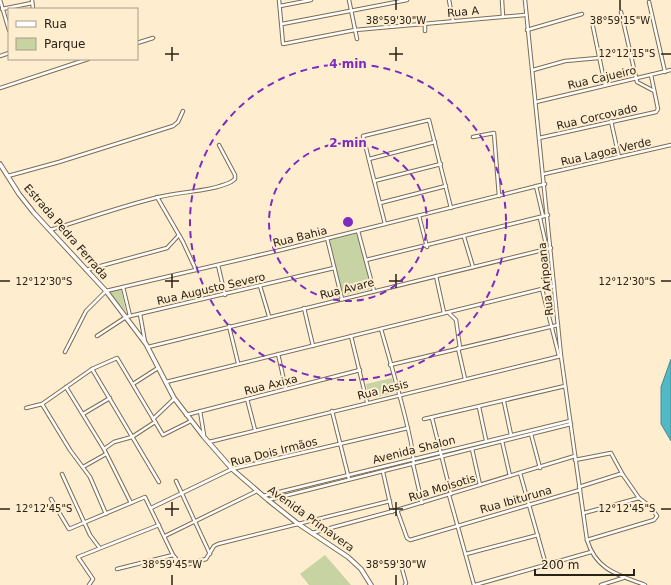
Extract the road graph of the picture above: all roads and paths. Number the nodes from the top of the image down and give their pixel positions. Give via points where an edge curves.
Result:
1 (0, 0) edge
2 (279, 0) edge
3 (311, 0) edge
4 (349, 0) edge
5 (407, 0) edge
6 (449, 0) edge
7 (502, 0) edge
8 (525, 0) edge
9 (32, 1) edge
10 (649, 2) dead end
11 (280, 6) junction
12 (2, 9) junction
13 (351, 11) junction
14 (621, 12) dead end
15 (582, 14) dead end
16 (526, 15) junction
17 (503, 16) junction
18 (453, 21) junction
19 (592, 22) dead end
20 (424, 23) junction
21 (282, 24) junction
22 (8, 27) edge
23 (355, 30) junction
24 (528, 30) junction
25 (426, 31) dead end
26 (153, 38) dead end
27 (358, 39) dead end
28 (138, 43) edge
29 (598, 58) junction
30 (85, 60) edge
31 (533, 70) junction
32 (671, 70) edge
33 (665, 72) junction
34 (651, 75) junction
35 (635, 78) junction
36 (605, 85) junction
37 (0, 88) edge
38 (654, 91) junction
39 (536, 102) junction
40 (183, 111) dead end
41 (611, 121) junction
42 (473, 137) dead end
43 (539, 138) junction
44 (435, 142) junction
45 (219, 145) dead end
46 (671, 145) edge
47 (620, 157) junction
48 (369, 159) junction
49 (0, 164) edge
50 (441, 164) junction
51 (544, 174) junction
52 (8, 176) junction
53 (374, 181) junction
54 (545, 184) junction
55 (446, 186) junction
56 (536, 186) junction
57 (499, 196) junction
58 (157, 197) junction
59 (380, 202) junction
60 (451, 208) junction
61 (548, 215) junction
62 (420, 216) junction
63 (541, 217) junction
64 (385, 224) junction
65 (49, 230) junction
66 (358, 230) junction
67 (179, 235) junction
68 (464, 237) junction
69 (327, 238) junction
70 (427, 247) junction
71 (549, 249) junction
72 (366, 260) junction
73 (218, 265) junction
74 (473, 267) junction
75 (334, 268) junction
76 (86, 270) junction
77 (196, 270) junction
78 (436, 276) junction
79 (260, 286) junction
80 (554, 286) junction
81 (122, 287) junction
82 (542, 289) junction
83 (106, 291) junction
84 (374, 291) junction
85 (225, 295) junction
86 (342, 299) junction
87 (304, 308) junction
88 (448, 312) junction
89 (444, 313) junction
90 (140, 314) junction
91 (270, 316) junction
92 (128, 317) junction
93 (558, 325) junction
94 (229, 326) junction
95 (551, 326) junction
96 (381, 329) junction
97 (97, 336) dead end
98 (351, 336) junction
99 (146, 346) junction
100 (313, 346) junction
101 (459, 348) junction
102 (65, 352) dead end
103 (278, 354) junction
104 (560, 356) junction
105 (238, 363) junction
106 (390, 364) junction
107 (158, 368) junction
108 (92, 369) junction
109 (360, 370) junction
110 (465, 379) junction
111 (166, 382) junction
112 (133, 384) junction
113 (565, 386) junction
114 (66, 387) junction
115 (286, 389) junction
116 (398, 394) junction
117 (110, 398) junction
118 (174, 398) junction
119 (247, 399) junction
120 (368, 402) junction
121 (504, 402) junction
122 (42, 404) junction
123 (479, 407) junction
124 (26, 408) dead end
125 (200, 411) junction
126 (332, 412) junction
127 (83, 414) junction
128 (186, 415) junction
129 (432, 418) junction
130 (424, 419) dead end
131 (154, 421) junction
132 (191, 421) junction
133 (570, 423) junction
134 (408, 428) junction
135 (255, 430) junction
136 (525, 431) junction
137 (531, 434) junction
138 (511, 435) junction
139 (526, 435) junction
140 (504, 436) junction
141 (132, 437) junction
142 (204, 437) junction
143 (486, 440) junction
144 (503, 441) junction
145 (209, 442) junction
146 (490, 443) junction
147 (340, 444) junction
148 (104, 449) junction
149 (455, 449) junction
150 (472, 449) junction
151 (441, 453) junction
152 (456, 453) junction
153 (106, 454) junction
154 (442, 457) junction
155 (575, 458) junction
156 (414, 459) junction
157 (412, 464) junction
158 (84, 467) junction
159 (540, 468) junction
160 (232, 470) junction
161 (358, 472) junction
162 (383, 472) junction
163 (62, 474) dead end
164 (520, 474) junction
165 (348, 475) junction
166 (510, 476) junction
167 (623, 476) junction
168 (359, 477) junction
169 (349, 479) junction
170 (176, 481) dead end
171 (159, 482) dead end
172 (480, 485) junction
173 (580, 488) junction
174 (257, 491) junction
175 (182, 493) junction
176 (450, 494) junction
177 (263, 496) junction
178 (639, 498) junction
179 (51, 499) dead end
180 (268, 500) junction
181 (390, 501) junction
182 (131, 503) junction
183 (422, 503) junction
184 (529, 505) junction
185 (151, 508) junction
186 (397, 510) junction
187 (392, 512) junction
188 (584, 513) junction
189 (106, 514) junction
190 (195, 521) junction
191 (85, 523) junction
192 (297, 523) junction
193 (159, 525) junction
194 (457, 525) junction
195 (312, 533) junction
196 (538, 535) junction
197 (165, 536) junction
198 (587, 540) junction
199 (99, 547) junction
200 (591, 552) junction
201 (210, 554) junction
202 (466, 554) junction
203 (173, 555) junction
204 (546, 564) junction
205 (400, 565) dead end
206 (117, 569) dead end
207 (624, 578) junction
208 (89, 585) edge
209 (371, 585) edge
210 (405, 585) edge
211 (474, 585) edge
212 (596, 585) edge
213 (600, 585) edge
214 (645, 585) edge

1 - 12 street
2 - 11 street
3 - 11 street
4 - 13 street
5 - 13 street
6 - 18 street
7 - 17 street
8 - 16 street, Rua Aripoana
9 - 12 street
10 - 33 street
11 - 21 street
12 - 22 street
13 - 21 street
13 - 23 street
14 - 35 street
15 - 24 street
16 - 17 street, Rua A
16 - 24 street, Rua Aripoana
17 - 18 street, Rua A
18 - 20 street, Rua A
19 - 29 street
20 - 23 street, Rua A
20 - 25 street
21 - 23 street, Rua A via 284,44
23 - 27 street
24 - 31 street, Rua Aripoana
26 - 28 street
29 - 31 street via 565,61
29 - 36 street
30 - 37 street
31 - 39 street, Rua Aripoana
32 - 33 street, Rua Cajueiro
33 - 34 street, Rua Cajueiro
34 - 35 street, Rua Cajueiro
34 - 38 street
35 - 36 street, Rua Cajueiro
35 - 38 street via 638,84
36 - 39 street, Rua Cajueiro
38 - 41 street, Rua Corcovado via 658,110
39 - 43 street, Rua Aripoana
40 - 52 street via 173,126
41 - 43 street, Rua Corcovado
41 - 47 street
42 - 57 street via 494,133
43 - 51 street, Rua Aripoana
44 - 48 street
44 - 48 street via 429,120 364,136
44 - 50 street
45 - 58 street via 234,174 234,180 200,191
46 - 47 street, Rua Lagoa Verde
47 - 51 street, Rua Lagoa Verde
48 - 53 street
49 - 52 street, Estrada Pedra Ferrada
50 - 53 street
50 - 55 street
51 - 54 street, Rua Aripoana
52 - 65 street, Estrada Pedra Ferrada via 19,194
53 - 59 street
54 - 56 street, Rua Bahia
54 - 61 street, Rua Aripoana
55 - 59 street
55 - 60 street
56 - 57 street, Rua Bahia
56 - 63 street
57 - 60 street, Rua Bahia
58 - 65 street
58 - 67 street
59 - 64 street
60 - 62 street, Rua Bahia
61 - 63 street
61 - 71 street, Rua Aripoana
62 - 64 street, Rua Bahia
62 - 70 street
63 - 68 street
63 - 71 street
64 - 66 street, Rua Bahia
65 - 76 street, Estrada Pedra Ferrada
66 - 69 street, Rua Bahia
66 - 72 street
67 - 76 street via 167,248
67 - 77 street
68 - 70 street
68 - 74 street
69 - 73 street, Rua Bahia
69 - 75 street
70 - 72 street
71 - 74 street, Rua Avare
71 - 80 street, Rua Aripoana
72 - 84 street
73 - 77 street, Rua Bahia
73 - 85 street
74 - 78 street, Rua Avare
75 - 79 street, Rua Augusto Severo
75 - 86 street
76 - 83 street, Estrada Pedra Ferrada
77 - 81 street, Rua Bahia
78 - 84 street, Rua Avare
78 - 89 street
79 - 85 street, Rua Augusto Severo
79 - 91 street
80 - 82 street
80 - 93 street, Rua Aripoana
81 - 83 street, Rua Bahia
81 - 92 street
82 - 88 street
82 - 95 street
83 - 92 street, Estrada Pedra Ferrada
83 - 102 street via 86,311
84 - 86 street, Rua Avare
85 - 90 street, Rua Augusto Severo
86 - 87 street, Rua Avare
87 - 91 street, Rua Avare
87 - 100 street
88 - 89 street
88 - 101 street via 456,320
89 - 96 street
90 - 92 street, Rua Augusto Severo
90 - 99 street
91 - 94 street, Rua Avare
92 - 97 street, Rua Augusto Severo
92 - 99 street, Avenida Primavera
93 - 95 street
93 - 104 street, Rua Aripoana
94 - 99 street, Rua Avare
94 - 105 street
95 - 101 street
95 - 104 street
96 - 98 street
96 - 106 street
98 - 100 street
98 - 109 street
99 - 107 street, Avenida Primavera
100 - 103 street
101 - 106 street
101 - 110 street
103 - 105 street
103 - 115 street
104 - 110 street, Rua Assis
104 - 113 street, Rua Aripoana
105 - 111 street
106 - 116 street
107 - 111 street, Avenida Primavera
107 - 112 street
108 - 112 street via 117,358
108 - 114 street
108 - 117 street
109 - 115 street, Rua Axixa
109 - 120 street
110 - 116 street, Rua Assis
111 - 118 street, Avenida Primavera
112 - 131 street
113 - 121 street
113 - 133 street, Rua Aripoana
114 - 122 street
114 - 127 street
115 - 119 street, Rua Axixa
116 - 120 street, Rua Assis
116 - 134 street
117 - 127 street
117 - 141 street
118 - 128 street, Avenida Primavera
118 - 131 street
119 - 125 street, Rua Axixa
119 - 135 street
120 - 126 street, Rua Assis
121 - 123 street
121 - 138 street
122 - 124 street
122 - 158 street via 70,450
123 - 129 street
123 - 143 street
125 - 128 street, Rua Axixa
125 - 142 street
126 - 135 street, Rua Assis
126 - 147 street
127 - 148 street
128 - 132 street, Avenida Primavera
129 - 130 street
129 - 151 street
131 - 132 street via 164,435
131 - 141 street
132 - 142 street, Avenida Primavera
133 - 136 street, Avenida Shalon
133 - 137 street, Avenida Shalon
133 - 155 street, Rua Aripoana
134 - 147 street, Rua Dois Irmãos
134 - 156 street
135 - 145 street, Rua Assis
136 - 138 street, Avenida Shalon
136 - 139 street
137 - 139 street, Avenida Shalon
137 - 159 street
138 - 140 street, Avenida Shalon
139 - 144 street, Avenida Shalon
140 - 143 street, Avenida Shalon
140 - 144 street
141 - 148 street via 114,442
141 - 171 street
142 - 145 street, Avenida Primavera
143 - 146 street
143 - 149 street, Avenida Shalon
144 - 146 street, Avenida Shalon
144 - 166 street
145 - 160 street, Avenida Primavera
146 - 150 street, Avenida Shalon
147 - 160 street, Rua Dois Irmãos
147 - 165 street
148 - 153 street
149 - 151 street, Avenida Shalon
149 - 152 street
150 - 152 street, Avenida Shalon
150 - 172 street
151 - 154 street
151 - 156 street, Avenida Shalon
152 - 154 street, Avenida Shalon
153 - 158 street
153 - 182 street
154 - 157 street, Avenida Shalon
154 - 176 street
155 - 159 street, Rua Moisotis
155 - 167 street, Rua Moisotis via 611,452
155 - 173 street, Rua Aripoana
156 - 157 street
156 - 161 street, Avenida Shalon
157 - 162 street, Avenida Shalon
157 - 183 street
158 - 189 street
159 - 164 street, Rua Moisotis
160 - 174 street, Avenida Primavera
160 - 175 street, Rua Dois Irmãos
161 - 165 street, Avenida Shalon
161 - 168 street
162 - 168 street, Avenida Shalon
162 - 181 street
163 - 191 street
164 - 166 street, Rua Moisotis
164 - 184 street
165 - 169 street
165 - 177 street, Avenida Shalon
166 - 172 street, Rua Moisotis
167 - 173 street, Rua Ibituruna via 619,474
167 - 178 street
168 - 169 street, Avenida Shalon
169 - 180 street, Avenida Shalon
170 - 175 street
172 - 176 street, Rua Moisotis
173 - 184 street, Rua Ibituruna
173 - 188 street, Rua Aripoana
174 - 177 street, Avenida Primavera
174 - 190 street
175 - 185 street, Rua Dois Irmãos
175 - 190 street
176 - 183 street, Rua Moisotis
176 - 194 street
177 - 180 street, Avenida Primavera
178 - 188 street
178 - 198 street via 656,513 656,519
179 - 191 street via 68,529
180 - 192 street, Avenida Primavera
181 - 187 street
181 - 192 street
182 - 185 street via 145,497
182 - 189 street
183 - 186 street, Rua Moisotis
184 - 194 street, Rua Ibituruna
184 - 196 street
185 - 193 street
186 - 187 street, Rua Moisotis
186 - 194 street, Rua Ibituruna via 410,540
187 - 195 street, Rua Moisotis
188 - 198 street, Rua Aripoana
189 - 191 street
190 - 197 street
190 - 201 street
191 - 199 street
192 - 195 street, Avenida Primavera
192 - 201 street via 218,544
193 - 197 street
193 - 199 street
194 - 202 street
195 - 209 street, Avenida Primavera via 348,557
196 - 202 street
196 - 204 street
197 - 203 street
198 - 200 street, Rua Aripoana
199 - 208 street via 78,557 93,579
200 - 204 street
200 - 207 street, Rua Aripoana via 608,569
201 - 203 street via 204,560 181,565
202 - 211 street
203 - 206 street
204 - 211 street
205 - 210 street
207 - 213 street
207 - 214 street, Rua Aripoana
212 - 213 street

